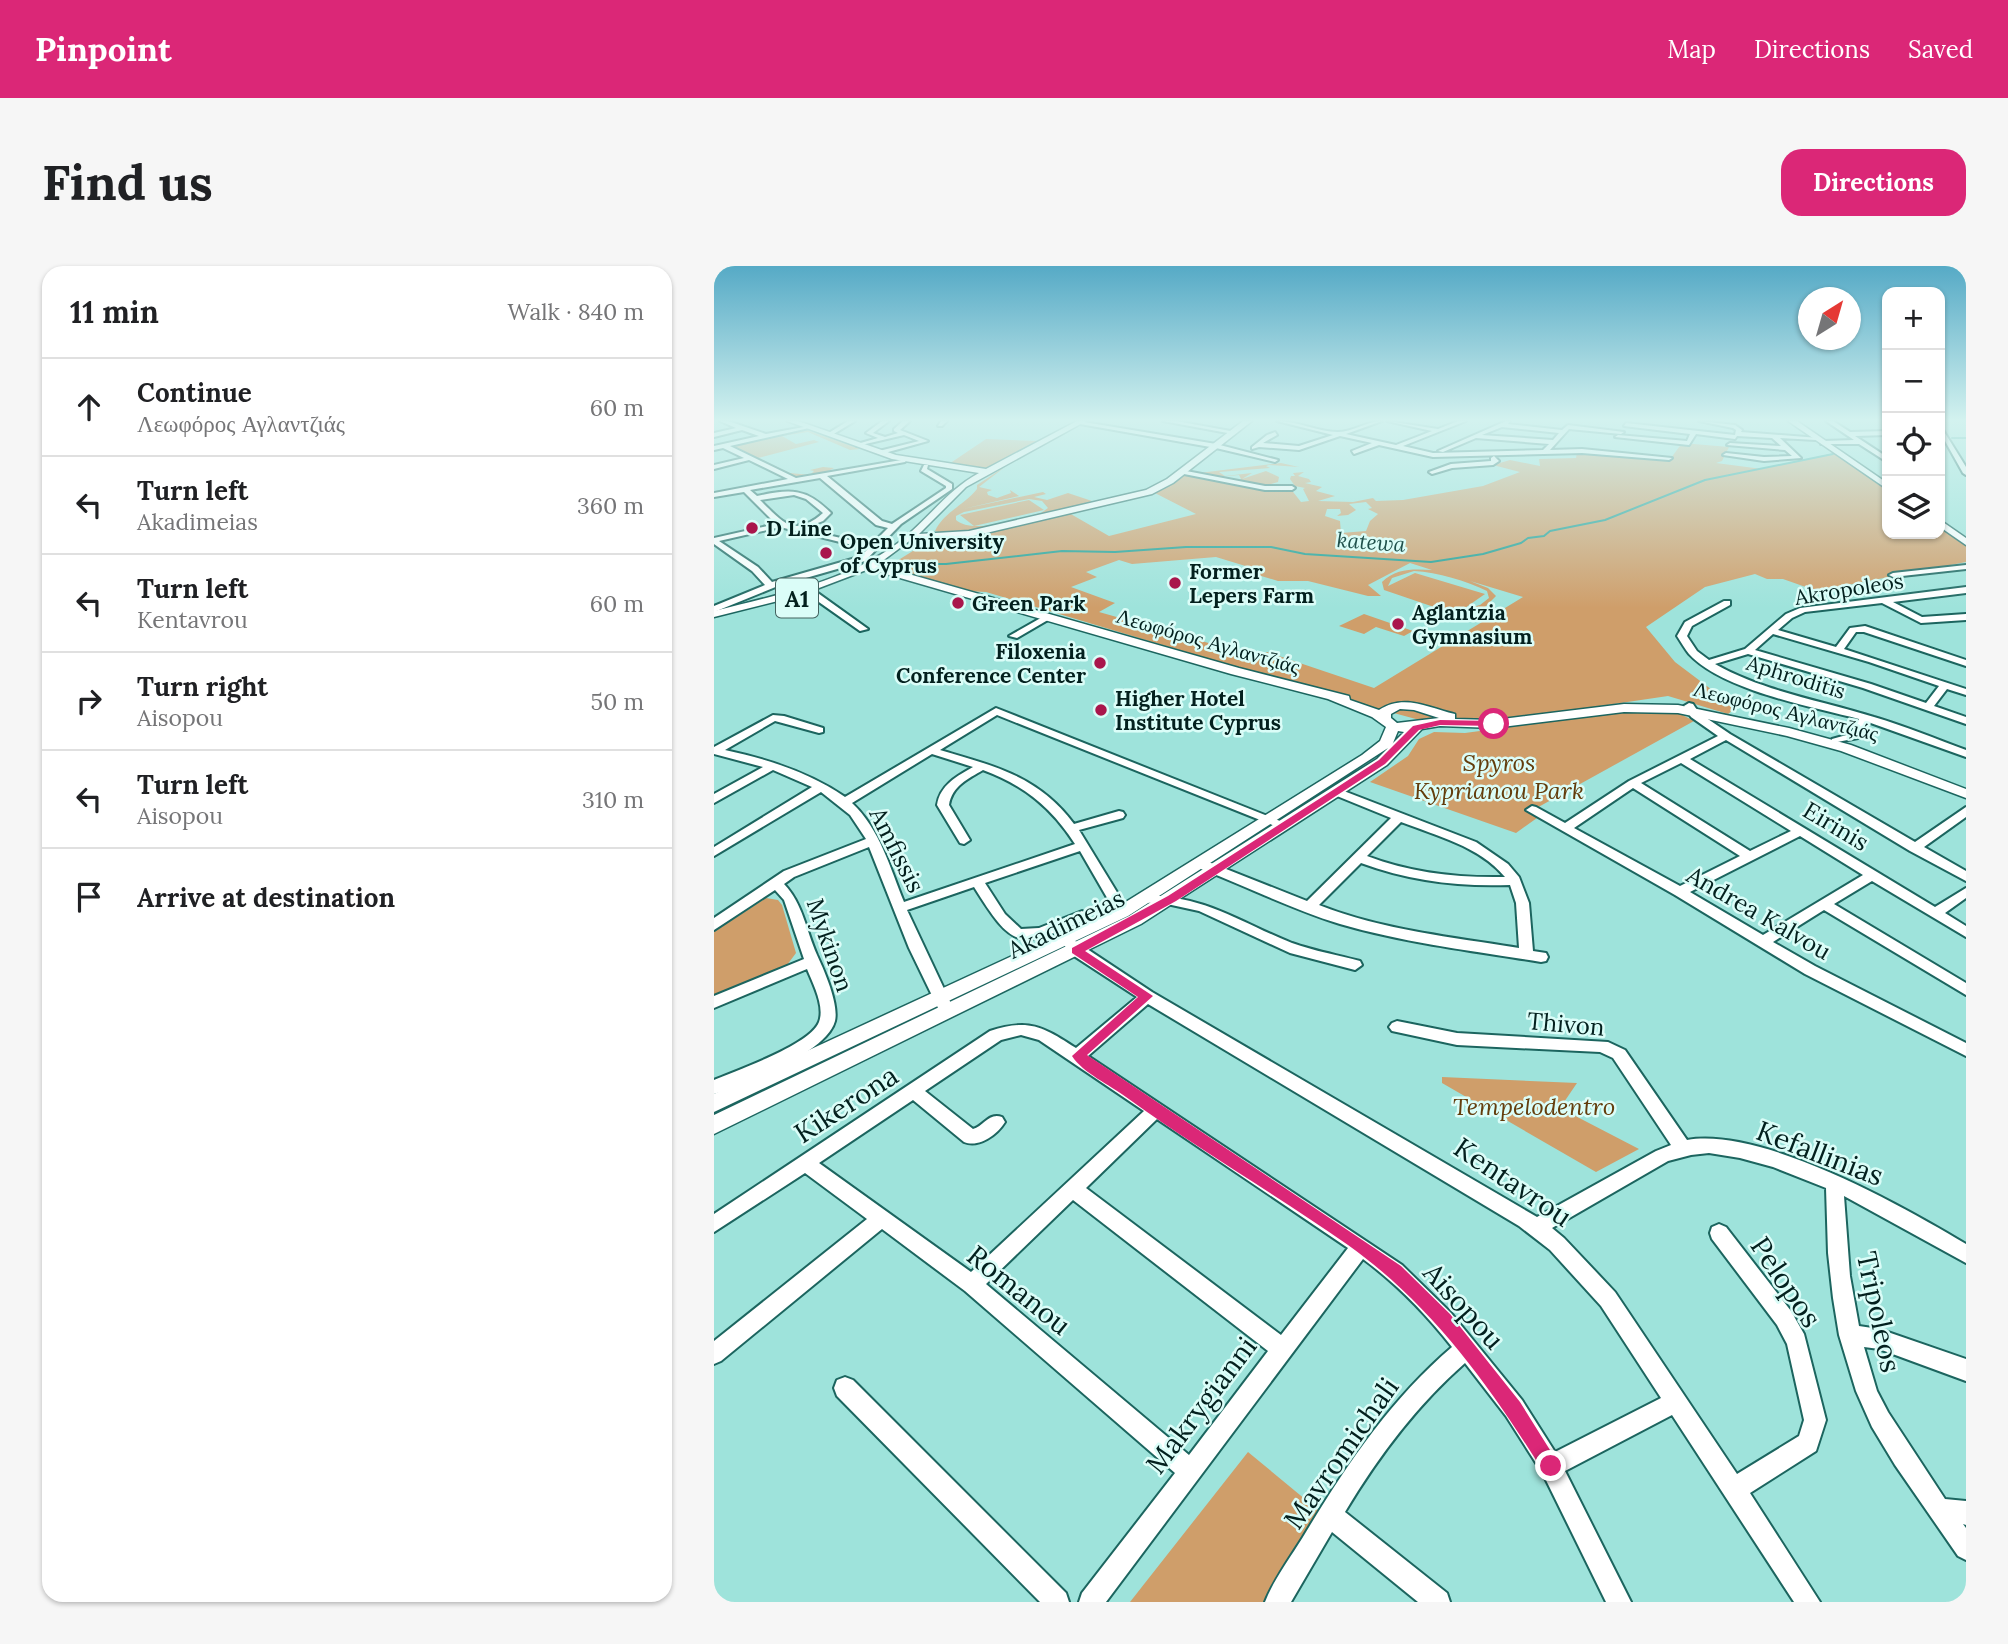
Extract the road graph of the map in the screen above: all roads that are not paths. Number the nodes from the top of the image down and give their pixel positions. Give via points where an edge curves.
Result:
1 (776, 483) edge
2 (831, 483) edge
3 (947, 483) edge
4 (969, 483) edge
5 (973, 483) edge
6 (1165, 483) edge
7 (1241, 483) edge
8 (1292, 488) dead end
9 (745, 489) junction
10 (714, 495) edge
11 (754, 499) junction
12 (781, 526) junction
13 (1945, 526) edge
14 (893, 527) junction
15 (793, 530) junction
16 (1961, 535) edge
17 (921, 536) junction
18 (714, 541) edge
19 (1966, 542) edge
20 (874, 548) junction
21 (873, 567) junction
22 (1966, 567) edge
23 (1893, 575) dead end
24 (770, 585) junction
25 (1966, 590) edge
26 (753, 593) junction
27 (812, 593) junction
28 (1883, 600) junction
29 (764, 602) junction
30 (1727, 603) dead end
31 (714, 608) edge
32 (714, 617) edge
33 (1049, 617) junction
34 (1966, 617) edge
35 (863, 629) dead end
36 (1771, 631) junction
37 (1014, 636) dead end
38 (1838, 650) junction
39 (1748, 651) junction
40 (1709, 663) junction
41 (1966, 663) edge
42 (1945, 684) junction
43 (1966, 692) edge
44 (1334, 698) junction
45 (1392, 707) junction
46 (1928, 708) junction
47 (1690, 709) junction
48 (1425, 710) junction
49 (1865, 718) junction
50 (1966, 721) edge
51 (1389, 722) junction
52 (1420, 726) junction
53 (819, 730) dead end
54 (1726, 736) junction
55 (1856, 742) junction
56 (930, 750) junction
57 (714, 751) edge
58 (1966, 754) edge
59 (1682, 759) junction
60 (772, 766) junction
61 (980, 767) junction
62 (1633, 783) junction
63 (820, 787) junction
64 (1966, 791) edge
65 (1336, 792) junction
66 (714, 799) edge
67 (844, 803) junction
68 (1532, 810) dead end
69 (1966, 811) edge
70 (1118, 815) dead end
71 (1399, 817) junction
72 (1277, 822) junction
73 (1070, 829) junction
74 (1565, 829) junction
75 (1800, 831) junction
76 (964, 840) dead end
77 (872, 841) junction
78 (1081, 845) junction
79 (1914, 848) junction
80 (714, 852) edge
81 (1748, 856) junction
82 (1360, 858) junction
83 (1209, 867) junction
84 (1872, 875) junction
85 (1966, 877) edge
86 (977, 881) junction
87 (1514, 881) junction
88 (775, 883) junction
89 (1680, 892) junction
90 (1966, 892) edge
91 (1145, 898) junction
92 (1172, 898) junction
93 (1824, 904) junction
94 (900, 908) junction
95 (1308, 908) junction
96 (1122, 912) junction
97 (1935, 914) junction
98 (1082, 916) dead end
99 (714, 925) edge
100 (1966, 932) edge
101 (1762, 942) junction
102 (1071, 944) junction
103 (813, 961) junction
104 (1355, 965) dead end
105 (1966, 990) edge
106 (1147, 996) junction
107 (948, 999) junction
108 (714, 1002) edge
109 (1397, 1027) dead end
110 (1007, 1030) joint
111 (1966, 1050) edge
112 (1078, 1056) junction
113 (714, 1087) edge
114 (914, 1091) junction
115 (714, 1103) edge
116 (1155, 1111) junction
117 (996, 1122) dead end
118 (714, 1125) edge
119 (1682, 1147) junction
120 (805, 1163) junction
121 (1835, 1185) junction
122 (1073, 1189) junction
123 (882, 1218) junction
124 (714, 1224) edge
125 (1537, 1227) junction
126 (1719, 1233) dead end
127 (1361, 1246) junction
128 (1966, 1254) edge
129 (972, 1284) junction
130 (1849, 1335) junction
131 (1281, 1348) junction
132 (1466, 1349) junction
133 (714, 1354) edge
134 (1966, 1370) edge
135 (845, 1388) dead end
136 (1676, 1402) junction
137 (1551, 1466) junction
138 (1189, 1470) junction
139 (1735, 1489) junction
140 (1940, 1510) junction
141 (1966, 1513) edge
142 (1330, 1516) junction
143 (1966, 1548) edge
144 (1057, 1602) edge
145 (1091, 1602) edge
146 (1277, 1602) edge
147 (1438, 1602) edge
148 (1619, 1602) edge
149 (1808, 1602) edge

1 - 9 street
2 - 14 street via 879,523
3 - 14 street via 949,489
4 - 21 main road, A1
5 - 17 main road, A1
6 - 17 main road via 1135,496 969,534
7 - 8 street
9 - 10 street
9 - 11 street
11 - 12 street
11 - 15 street via 801,493 827,513
12 - 15 street
12 - 18 street
13 - 16 main road
14 - 20 street
15 - 20 street
16 - 19 main road
17 - 21 main road, A1 via 897,556
18 - 24 street via 749,563
20 - 24 street via 858,560
21 - 27 main road, A1
21 - 29 main road, A1
21 - 33 main road, Λεωφόρος Αγλαντζιάς
22 - 23 street
24 - 26 street
25 - 28 street, Akropoleos
26 - 29 street
26 - 31 street
27 - 32 main road, A1
27 - 35 street
28 - 34 street via 1921,620
28 - 36 street, Akropoleos via 1803,610
29 - 32 main road, A1
30 - 40 street, Aphroditis via 1683,631 1686,643
33 - 37 street
33 - 44 main road, Λεωφόρος Αγλαντζιάς
36 - 38 street
36 - 39 street, Akropoleos
38 - 41 street via 1853,630 1865,629
38 - 42 street
39 - 40 street, Akropoleos
39 - 46 street
40 - 49 street, Aphroditis via 1753,687
42 - 43 street
42 - 46 street
44 - 45 main road, Λεωφόρος Αγλαντζιάς
44 - 51 main road, Λεωφόρος Αγλαντζιάς
45 - 48 main road, Λεωφόρος Αγλαντζιάς via 1410,705
45 - 51 main road, Akadimeias via 1384,713
46 - 50 street
47 - 48 main road, Λεωφόρος Αγλαντζιάς via 1636,702 1497,719
47 - 52 main road, Λεωφόρος Αγλαντζιάς via 1649,706 1494,724
47 - 54 street
47 - 55 main road, Λεωφόρος Αγλαντζιάς
47 - 64 main road, Λεωφόρος Αγλαντζιάς via 1846,748
48 - 52 main road via 1430,719
49 - 55 street
49 - 58 street, Aphroditis
51 - 52 main road, Λεωφόρος Αγλαντζιάς
51 - 72 main road, Akadimeias via 1386,743
52 - 65 main road, Akadimeias via 1382,762
53 - 57 street via 773,718
54 - 59 street
54 - 79 street
55 - 64 main road, Λεωφόρος Αγλαντζιάς
56 - 61 street
56 - 67 street
56 - 72 street via 996,711
57 - 60 street, Amfissis
59 - 62 street
59 - 75 street, Eirinis
60 - 63 street, Amfissis
60 - 66 street
61 - 73 street via 1009,776 1043,797
61 - 76 street via 943,799
62 - 74 street
62 - 81 street
63 - 67 street, Amfissis
63 - 80 street
65 - 71 street
65 - 72 main road, Akadimeias
67 - 77 street, Amfissis
68 - 74 street, Andrea Kalvou
69 - 79 street
70 - 73 street
71 - 82 street
71 - 87 street via 1489,854
72 - 83 main road, Akadimeias
73 - 78 street
74 - 89 street, Andrea Kalvou
75 - 81 street
75 - 84 street, Eirinis
77 - 88 street
77 - 94 street, Amfissis
78 - 86 street
78 - 96 street
79 - 85 street
81 - 89 street
82 - 87 street via 1433,880
82 - 95 street
83 - 91 main road, Akadimeias
83 - 92 main road, Akadimeias
83 - 95 street
84 - 93 street
84 - 97 street, Eirinis
86 - 94 street
86 - 98 street via 1006,926 1017,934 1041,933
87 - 95 street via 1525,905 1534,956 1389,931
88 - 99 street
88 - 103 street, Mykinon via 790,898
89 - 101 street, Andrea Kalvou
90 - 97 street
91 - 92 street
91 - 96 main road, Akadimeias
92 - 102 main road, Akadimeias
92 - 104 street via 1218,912 1288,947
93 - 101 street
93 - 105 street
94 - 107 street, Amfissis via 930,977
96 - 102 main road, Akadimeias
97 - 100 street, Eirinis
101 - 111 street, Andrea Kalvou
102 - 106 street, Kentavrou
102 - 107 main road, Akadimeias
103 - 108 street
103 - 113 street, Mykinon via 828,1007 825,1028 805,1046
106 - 112 street
106 - 125 street, Kentavrou
107 - 115 main road, Akadimeias
107 - 118 main road, Akadimeias
109 - 119 street, Thivon via 1457,1039 1611,1049 1619,1054
110 - 112 street, Aisopou via 1032,1030
110 - 114 street, Kikerona
112 - 116 street, Aisopou
114 - 117 street via 970,1137
114 - 120 street, Kikerona
116 - 122 street
116 - 127 street, Aisopou
119 - 121 street, Kefallinias via 1734,1150 1780,1162
119 - 125 street, Kefallinias
120 - 123 street, Romanou
120 - 124 street, Kikerona
121 - 128 street, Kefallinias via 1916,1223
121 - 130 street, Tripoleos via 1835,1232
122 - 129 street
122 - 131 street
123 - 129 street, Romanou
123 - 133 street
125 - 136 street, Kentavrou via 1608,1299
126 - 139 street, Pelopos via 1797,1341 1815,1420 1808,1443
127 - 131 street, Makrygianni
127 - 132 street, Aisopou via 1395,1271
129 - 138 street, Romanou
130 - 134 street via 1879,1339
130 - 140 street, Tripoleos via 1869,1398 1913,1474
131 - 138 street, Makrygianni
132 - 137 street, Aisopou via 1514,1408
132 - 142 street, Mavromichali via 1416,1395
135 - 144 street
136 - 137 street
136 - 139 street, Kentavrou
137 - 148 street, Aisopou
138 - 145 street, Makrygianni
139 - 149 street, Kentavrou
140 - 141 street
140 - 143 street, Tripoleos
142 - 146 street, Mavromichali
142 - 147 street

